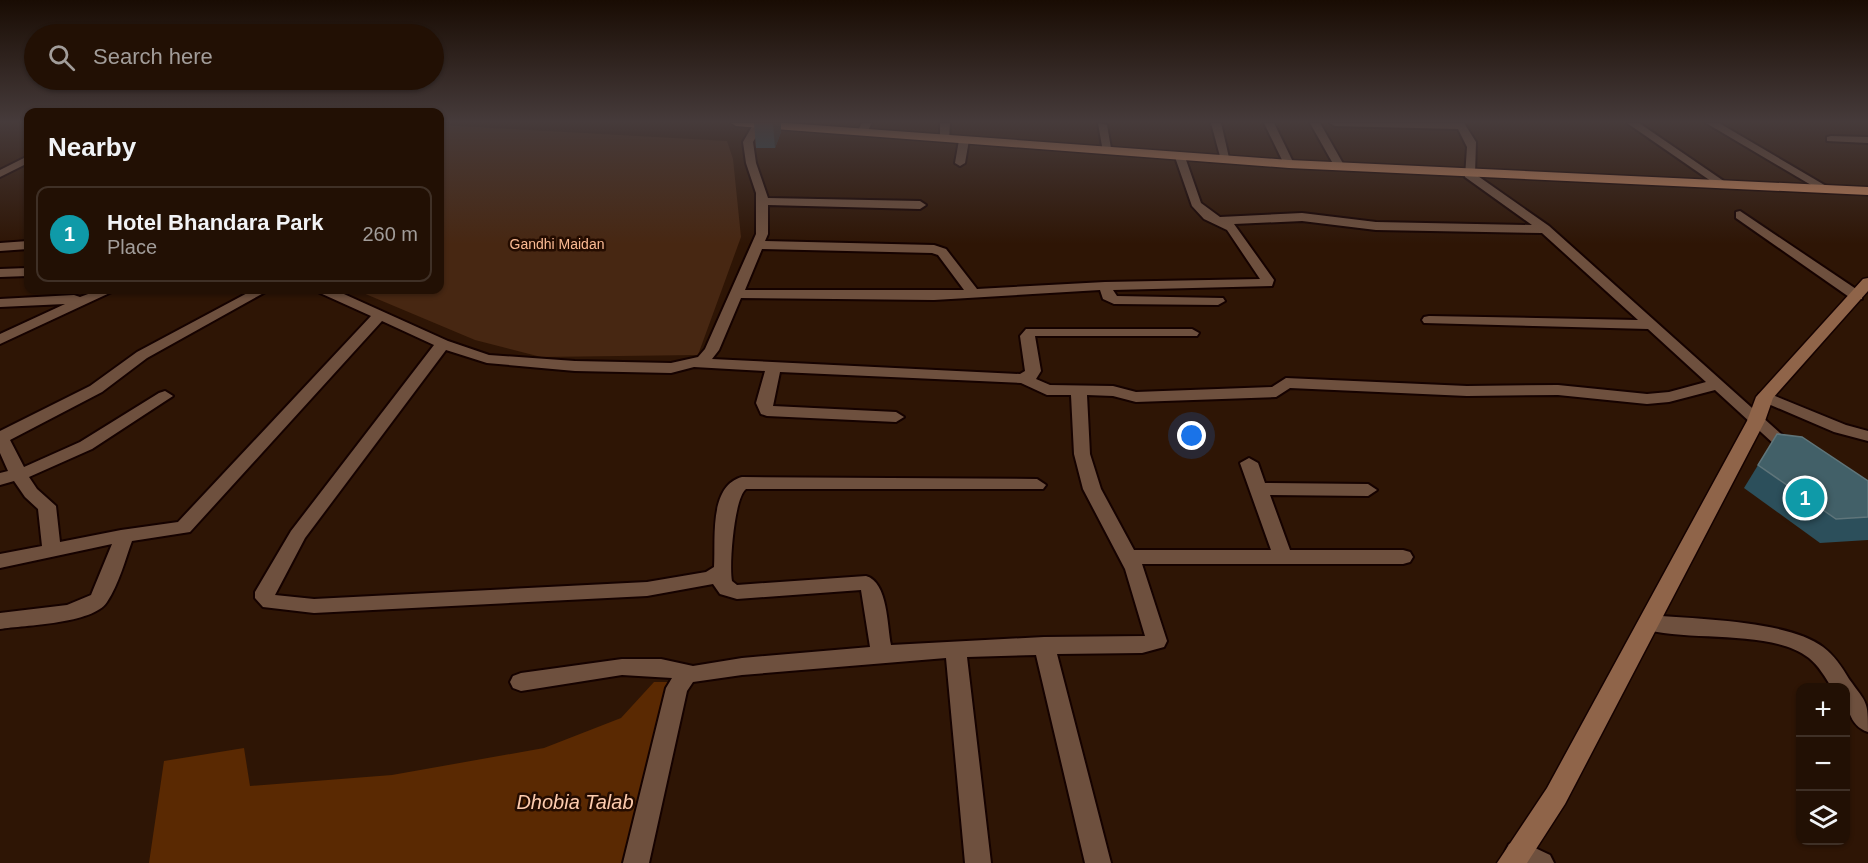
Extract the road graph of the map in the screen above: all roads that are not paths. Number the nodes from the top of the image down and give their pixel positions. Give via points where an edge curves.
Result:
1 (20, 163) edge
2 (751, 163) edge
3 (1182, 163) edge
4 (1277, 163) edge
5 (1338, 163) edge
6 (1471, 163) edge
7 (1691, 163) edge
8 (1781, 163) edge
9 (1288, 164) joint
10 (1340, 167) junction
11 (24, 171) edge
12 (2, 173) edge
13 (1469, 174) junction
14 (1725, 186) junction
15 (1827, 190) junction
16 (1868, 191) edge
17 (762, 201) junction
18 (920, 205) dead end
19 (1740, 215) dead end
20 (1218, 221) junction
21 (1545, 229) junction
22 (24, 245) edge
23 (757, 245) junction
24 (0, 247) edge
25 (24, 272) edge
26 (0, 273) edge
27 (1105, 286) junction
28 (1865, 286) edge
29 (973, 293) junction
30 (98, 294) edge
31 (255, 294) edge
32 (334, 294) edge
33 (735, 294) junction
34 (82, 300) junction
35 (1218, 301) dead end
36 (0, 303) edge
37 (380, 315) junction
38 (1429, 320) dead end
39 (1654, 325) junction
40 (1192, 333) dead end
41 (0, 340) edge
42 (443, 344) junction
43 (695, 363) junction
44 (774, 367) junction
45 (1024, 379) junction
46 (1718, 384) junction
47 (1079, 390) junction
48 (165, 396) dead end
49 (1765, 397) junction
50 (896, 417) dead end
51 (1756, 421) junction
52 (1868, 436) edge
53 (1, 437) edge
54 (1249, 463) dead end
55 (1806, 463) edge
56 (19, 475) junction
57 (0, 479) edge
58 (1037, 485) dead end
59 (1259, 489) junction
60 (1368, 490) dead end
61 (125, 536) junction
62 (52, 551) junction
63 (1129, 557) junction
64 (1403, 557) dead end
65 (1284, 559) junction
66 (0, 561) edge
67 (721, 573) junction
68 (0, 621) edge
69 (1648, 623) junction
70 (1044, 645) junction
71 (956, 650) junction
72 (882, 653) junction
73 (693, 674) junction
74 (521, 682) dead end
75 (1840, 683) edge
76 (1850, 696) edge
77 (1868, 723) edge
78 (1523, 859) edge
79 (636, 863) edge
80 (978, 863) edge
81 (1098, 863) edge

1 - 12 street
2 - 17 street
3 - 20 street via 1196,204
4 - 9 highway
5 - 10 street
6 - 13 street
7 - 14 street
8 - 15 street
9 - 10 highway
10 - 13 highway
11 - 12 street
13 - 14 highway
13 - 21 street
14 - 15 highway
15 - 16 highway
17 - 18 street
17 - 23 street via 762,234
19 - 28 street
20 - 21 street via 1302,217 1388,227
20 - 27 street via 1233,229 1267,283
21 - 39 street
22 - 24 street
23 - 29 street via 934,249 942,252
23 - 33 street
25 - 26 street
27 - 29 street
27 - 35 street via 1114,300
28 - 49 main road
29 - 33 street
30 - 34 street
31 - 53 street via 142,355 96,390
32 - 37 street
33 - 43 street via 712,350
34 - 36 street
34 - 41 street
37 - 42 street
37 - 61 street via 183,528
38 - 39 street
39 - 46 street
40 - 45 street via 1031,332 1027,336 1033,371
42 - 43 street via 487,359 518,362 671,368
42 - 67 street via 298,535 265,592 270,602 314,606 647,589
43 - 44 street
44 - 45 street
44 - 50 street via 764,403 767,411
45 - 47 street via 1043,389
46 - 47 street via 1647,399 1558,390 1467,391 1286,383 1276,392 1142,398 1113,391
46 - 51 street
47 - 63 street via 1082,454 1092,489
48 - 56 street via 70,456
49 - 51 main road
49 - 52 street via 1840,429
51 - 55 street
51 - 69 main road
53 - 56 street
54 - 59 street
56 - 57 street
56 - 62 street via 38,502 47,506
58 - 67 street via 740,484 726,512
59 - 60 street
59 - 65 street
61 - 62 street
61 - 68 street via 94,604
62 - 66 street
63 - 65 street
63 - 70 street via 1157,640 1142,645
64 - 65 street
67 - 72 street via 729,592 866,583 870,587
69 - 75 street via 1796,642 1820,656
69 - 78 main road
70 - 71 street
70 - 81 street
71 - 72 street
71 - 80 street
72 - 73 street
73 - 74 street via 643,667
73 - 79 street via 677,688
76 - 77 street

